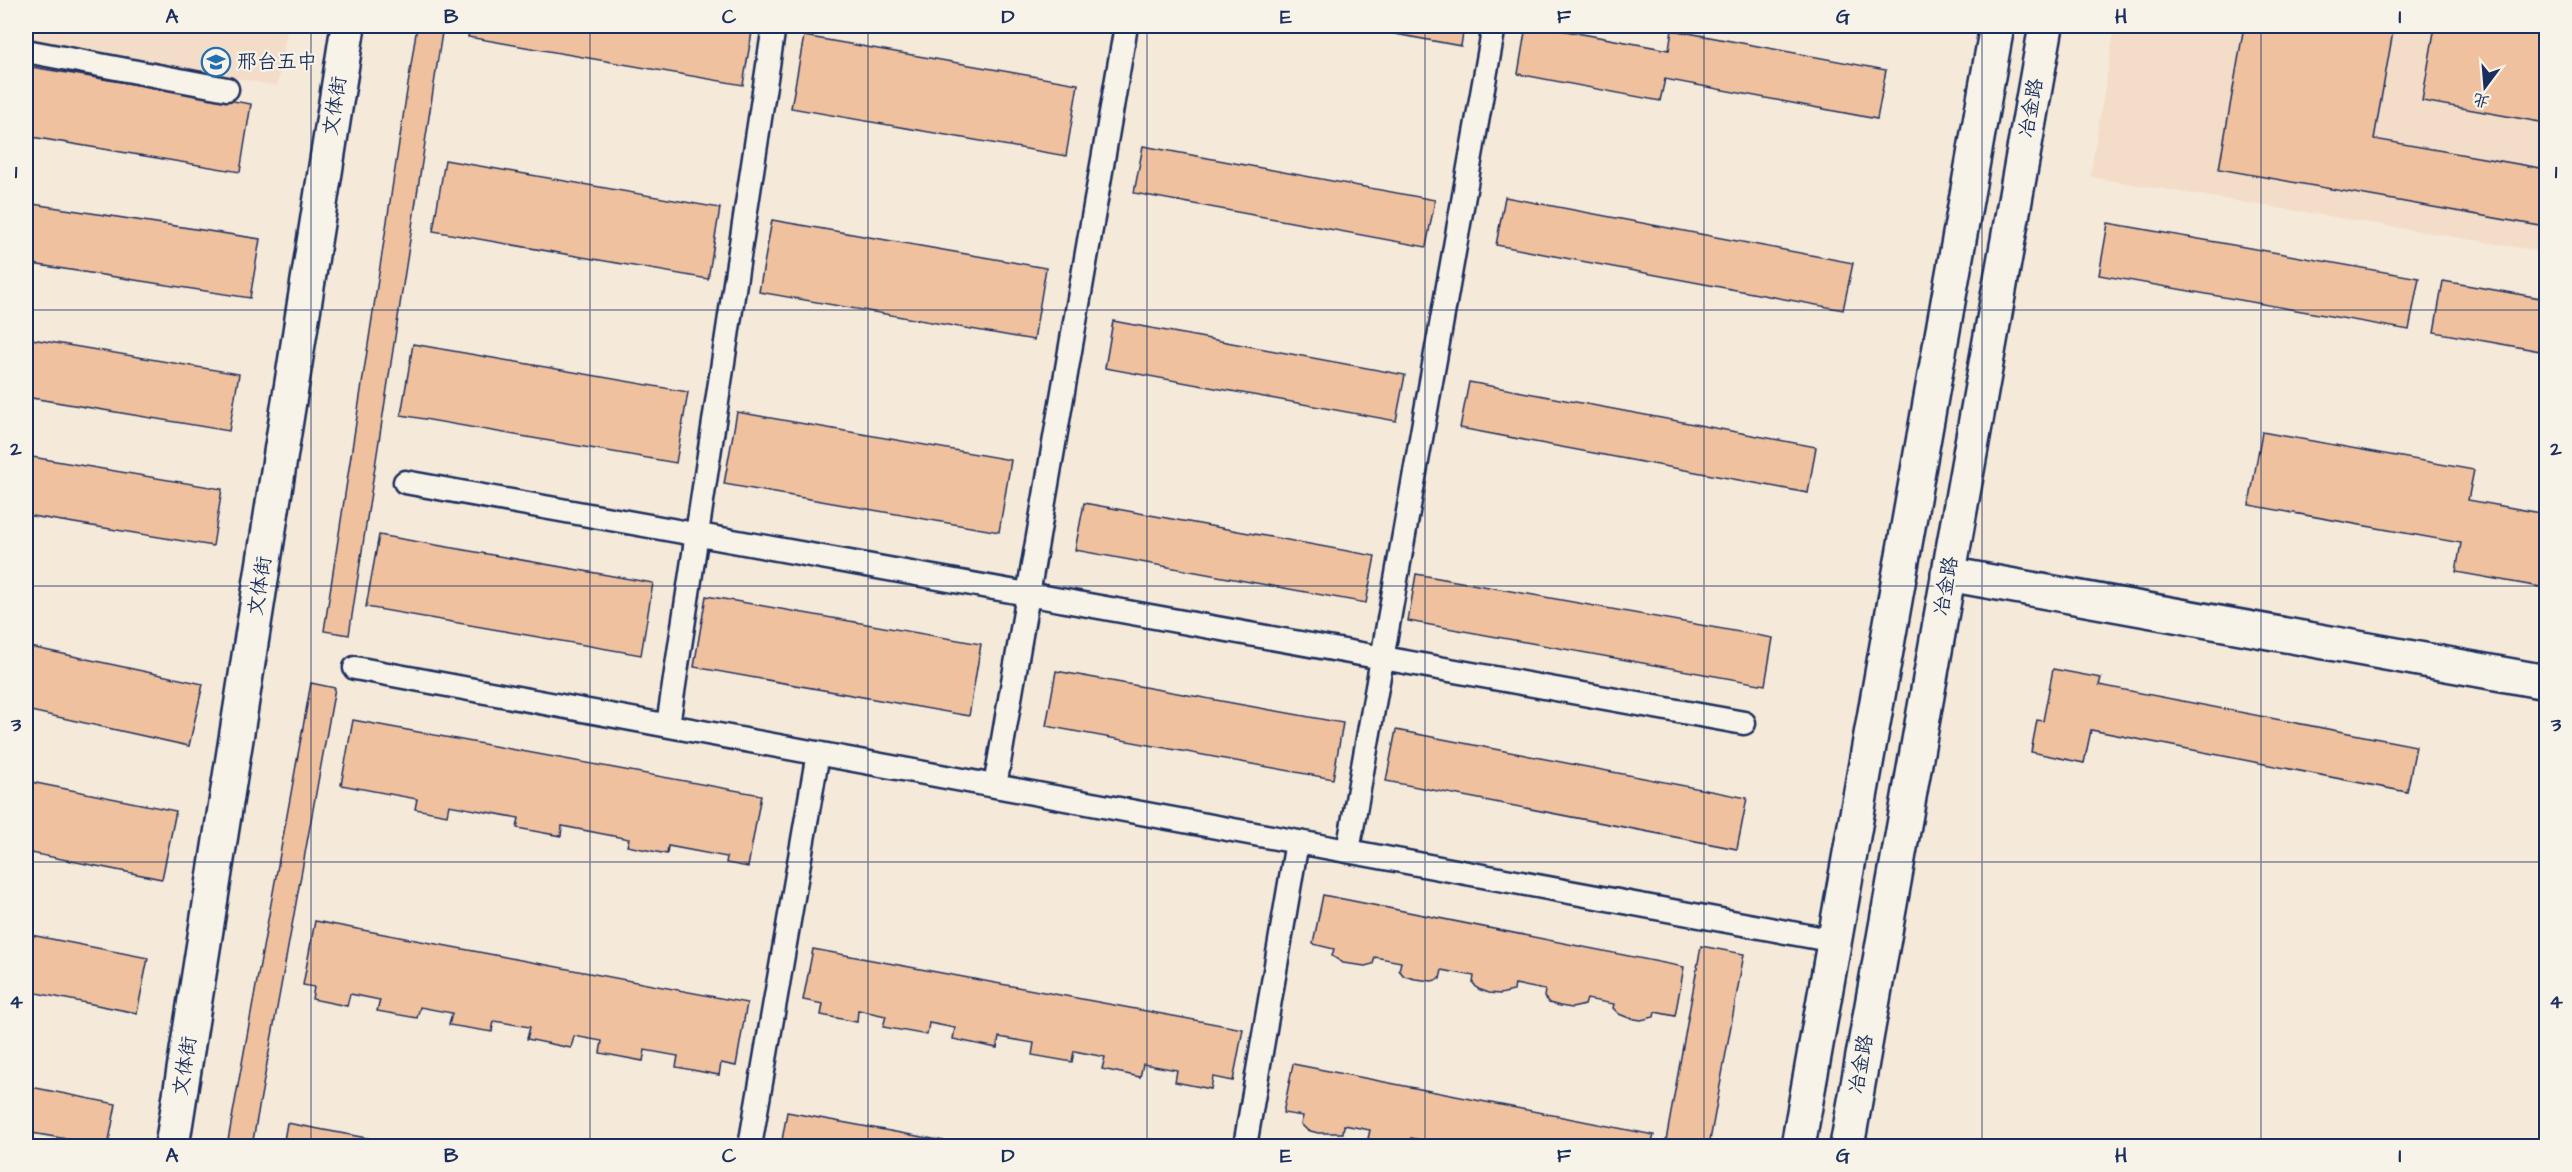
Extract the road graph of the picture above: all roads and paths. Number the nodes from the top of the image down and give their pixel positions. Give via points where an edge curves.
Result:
1 (348, 26) edge
2 (774, 26) edge
3 (1126, 26) edge
4 (1494, 26) edge
5 (1997, 26) edge
6 (2046, 26) edge
7 (26, 51) edge
8 (227, 89) dead end
9 (405, 482) dead end
10 (697, 534) junction
11 (1948, 574) junction
12 (1028, 594) junction
13 (1382, 658) junction
14 (355, 668) dead end
15 (2547, 682) edge
16 (1744, 723) dead end
17 (668, 725) junction
18 (818, 753) junction
19 (995, 786) junction
20 (1296, 842) junction
21 (1348, 851) junction
22 (1835, 941) junction
23 (172, 1146) edge
24 (750, 1146) edge
25 (1245, 1146) edge
26 (1798, 1146) edge
27 (1847, 1146) edge

1 - 23 street, 文体街
2 - 10 lane
3 - 12 lane
4 - 13 lane
5 - 22 street
6 - 11 street, 冶金路
7 - 8 lane
9 - 10 lane
10 - 12 lane
10 - 17 lane
11 - 15 street
11 - 27 street, 冶金路
12 - 13 lane
12 - 19 lane
13 - 16 lane
13 - 21 lane
14 - 17 lane
17 - 18 lane
18 - 19 lane
18 - 24 lane
19 - 20 lane
20 - 21 lane
20 - 25 lane
21 - 22 lane
22 - 26 street

